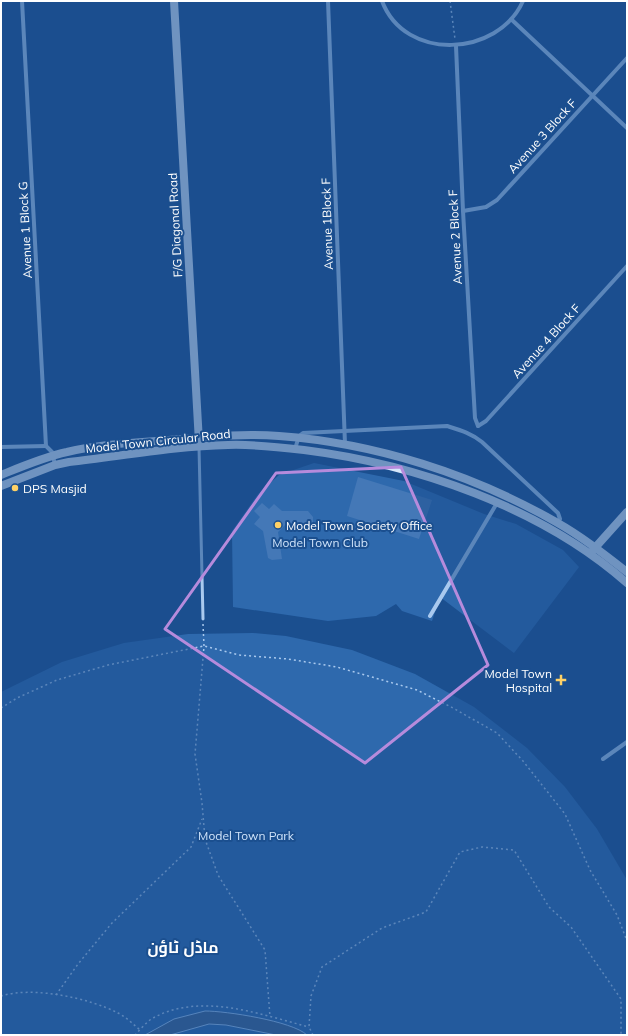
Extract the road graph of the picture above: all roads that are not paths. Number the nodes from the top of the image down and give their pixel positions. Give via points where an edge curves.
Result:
1 (22, 1) edge
2 (174, 1) edge
3 (328, 1) edge
4 (382, 1) edge
5 (523, 1) edge
6 (512, 20) junction
7 (456, 46) junction
8 (627, 58) edge
9 (592, 97) junction
10 (627, 128) edge
11 (463, 211) junction
12 (627, 266) edge
13 (478, 426) junction
14 (346, 430) junction
15 (473, 435) junction
16 (200, 438) junction
17 (298, 438) junction
18 (345, 445) junction
19 (46, 446) junction
20 (1, 447) edge
21 (199, 447) junction
22 (295, 449) junction
23 (53, 456) junction
24 (55, 465) junction
25 (1, 475) edge
26 (1, 486) edge
27 (497, 503) junction
28 (627, 512) edge
29 (557, 522) junction
30 (595, 547) junction
31 (590, 554) junction
32 (627, 572) edge
33 (627, 583) edge
34 (430, 616) dead end
35 (203, 619) road end
36 (627, 742) edge
37 (603, 759) dead end

1 - 19 street, Avenue 1 Block G
2 - 16 main road, F/G Diagonal Road
3 - 14 street, Avenue 1Block F
4 - 7 street via 384,9 396,22 418,39 438,46
5 - 6 street
6 - 7 street via 482,39
6 - 9 street
7 - 11 street, Avenue 2 Block F
8 - 9 street, Avenue 3 Block F
9 - 10 street
9 - 11 street, Avenue 3 Block F via 497,200 486,207
11 - 13 street, Avenue 2 Block F via 475,418
12 - 13 street, Avenue 4 Block F via 486,421
13 - 15 street
14 - 15 street via 447,426
14 - 17 street via 303,433
14 - 18 street, Avenue 1Block F
15 - 29 street via 558,513 560,519
16 - 17 main road, Model Town Circular Road via 252,435
16 - 21 main road, F/G Diagonal Road
16 - 23 main road, Model Town Circular Road via 89,448
17 - 18 main road, Model Town Circular Road
17 - 22 street
18 - 29 main road, Model Town Circular Road via 390,454 435,468 493,491
19 - 20 street
19 - 23 street
21 - 22 main road, Model Town Circular Road via 229,445
21 - 24 main road, Model Town Circular Road
21 - 35 lane
22 - 27 main road, Model Town Circular Road via 385,465
23 - 24 street
23 - 25 main road, Model Town Circular Road
24 - 26 main road, Model Town Circular Road
27 - 31 main road, Model Town Circular Road via 540,524
27 - 34 street
28 - 30 main road
29 - 30 main road, Model Town Circular Road
30 - 31 main road
30 - 32 main road, Model Town Circular Road
31 - 33 main road, Model Town Circular Road
36 - 37 street

